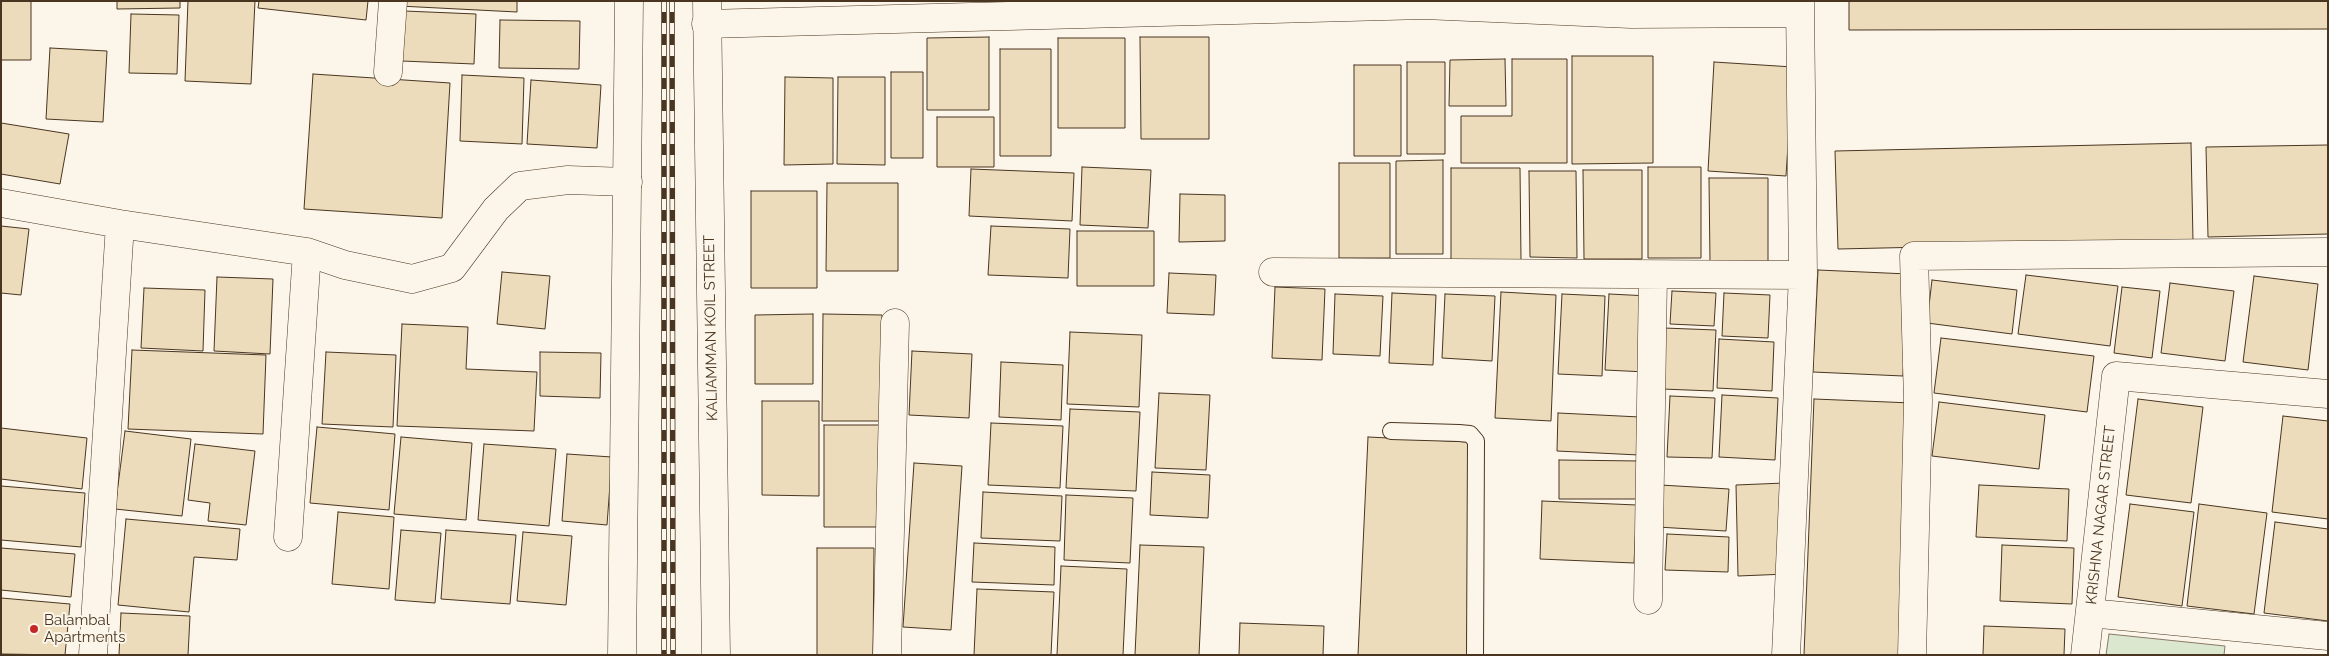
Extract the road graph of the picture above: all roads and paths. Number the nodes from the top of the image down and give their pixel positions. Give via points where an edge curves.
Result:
1 (393, 1) edge
2 (628, 1) edge
3 (1424, 3) edge
4 (1799, 7) edge
5 (707, 13) edge
6 (388, 72) dead end
7 (628, 182) junction
8 (1, 203) edge
9 (120, 224) junction
10 (307, 252) junction
11 (2328, 252) edge
12 (1273, 272) dead end
13 (1653, 275) junction
14 (1803, 276) junction
15 (895, 323) dead end
16 (2328, 394) edge
17 (1391, 431) dead end
18 (288, 537) dead end
19 (1648, 600) dead end
20 (2090, 613) junction
21 (2328, 636) edge
22 (93, 655) edge
23 (622, 655) edge
24 (716, 655) edge
25 (887, 655) edge
26 (1475, 655) edge
27 (1786, 655) edge
28 (1912, 655) edge
29 (2085, 655) edge

1 - 6 street
2 - 7 street
3 - 4 street via 1631,14
3 - 5 street via 1121,15
4 - 14 street
5 - 24 street, KALIAMMAN KOIL STREET
7 - 10 street via 568,180 520,186 496,209 452,268 412,279 345,265
7 - 23 street
8 - 9 street
9 - 10 street
9 - 22 street
10 - 18 street
11 - 28 street via 1914,256 1918,401
12 - 13 street
13 - 14 street
13 - 19 street
14 - 27 street
15 - 25 street
16 - 20 street, KRISHNA NAGAR STREET via 2116,376
17 - 26 lane via 1470,434 1476,441
20 - 21 street
20 - 29 street, KRISHNA NAGAR STREET

